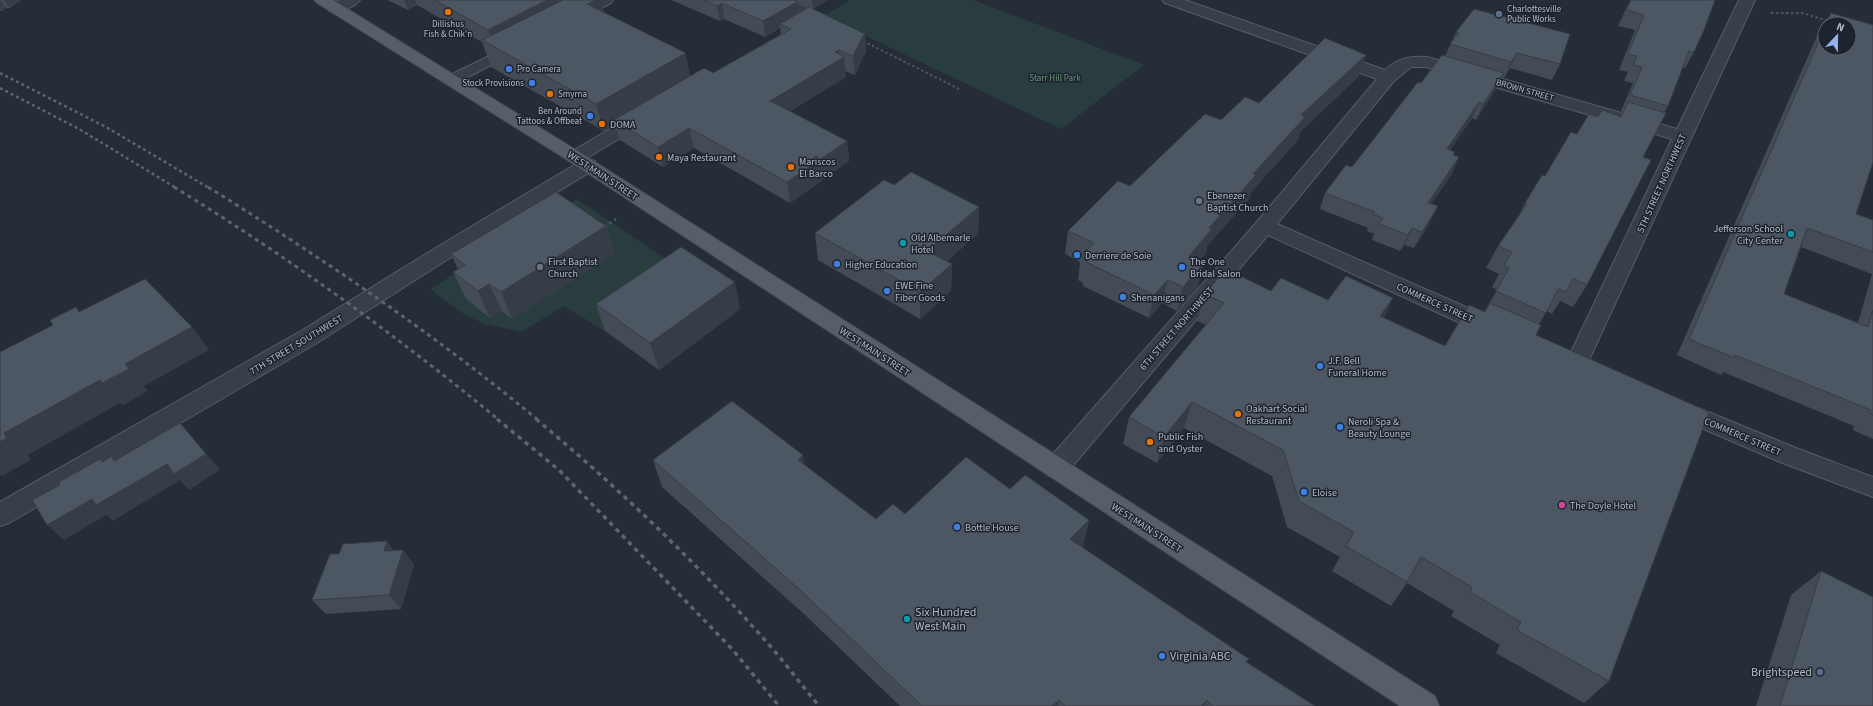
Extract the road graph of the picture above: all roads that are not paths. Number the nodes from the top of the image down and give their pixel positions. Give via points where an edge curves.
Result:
1 (606, 0) edge
2 (780, 0) edge
3 (1170, 0) edge
4 (336, 3) edge
5 (1744, 7) edge
6 (567, 20) edge
7 (790, 31) edge
8 (526, 42) edge
9 (1388, 77) junction
10 (452, 80) junction
11 (655, 110) edge
12 (1681, 136) junction
13 (582, 161) junction
14 (1264, 226) junction
15 (1506, 334) edge
16 (1555, 356) edge
17 (1576, 366) junction
18 (1598, 374) edge
19 (1661, 402) edge
20 (1056, 468) junction
21 (1873, 487) edge
22 (0, 515) edge
23 (1425, 706) edge

1 - 6 lane
2 - 7 street via 814,17
3 - 9 street
4 - 10 main road, WEST MAIN STREET
5 - 12 street, 5TH STREET NORTHWEST
8 - 10 lane
9 - 12 street, BROWN STREET via 1402,63 1427,62
9 - 14 street, 6TH STREET NORTHWEST
10 - 13 main road, WEST MAIN STREET
11 - 13 street, 7TH STREET SOUTHWEST
12 - 17 street, 5TH STREET NORTHWEST
13 - 20 main road, WEST MAIN STREET
13 - 22 street, 7TH STREET SOUTHWEST via 309,337
14 - 15 street, COMMERCE STREET
14 - 20 street, 6TH STREET NORTHWEST
16 - 17 street
17 - 18 street
19 - 21 street, COMMERCE STREET
20 - 23 main road, WEST MAIN STREET

